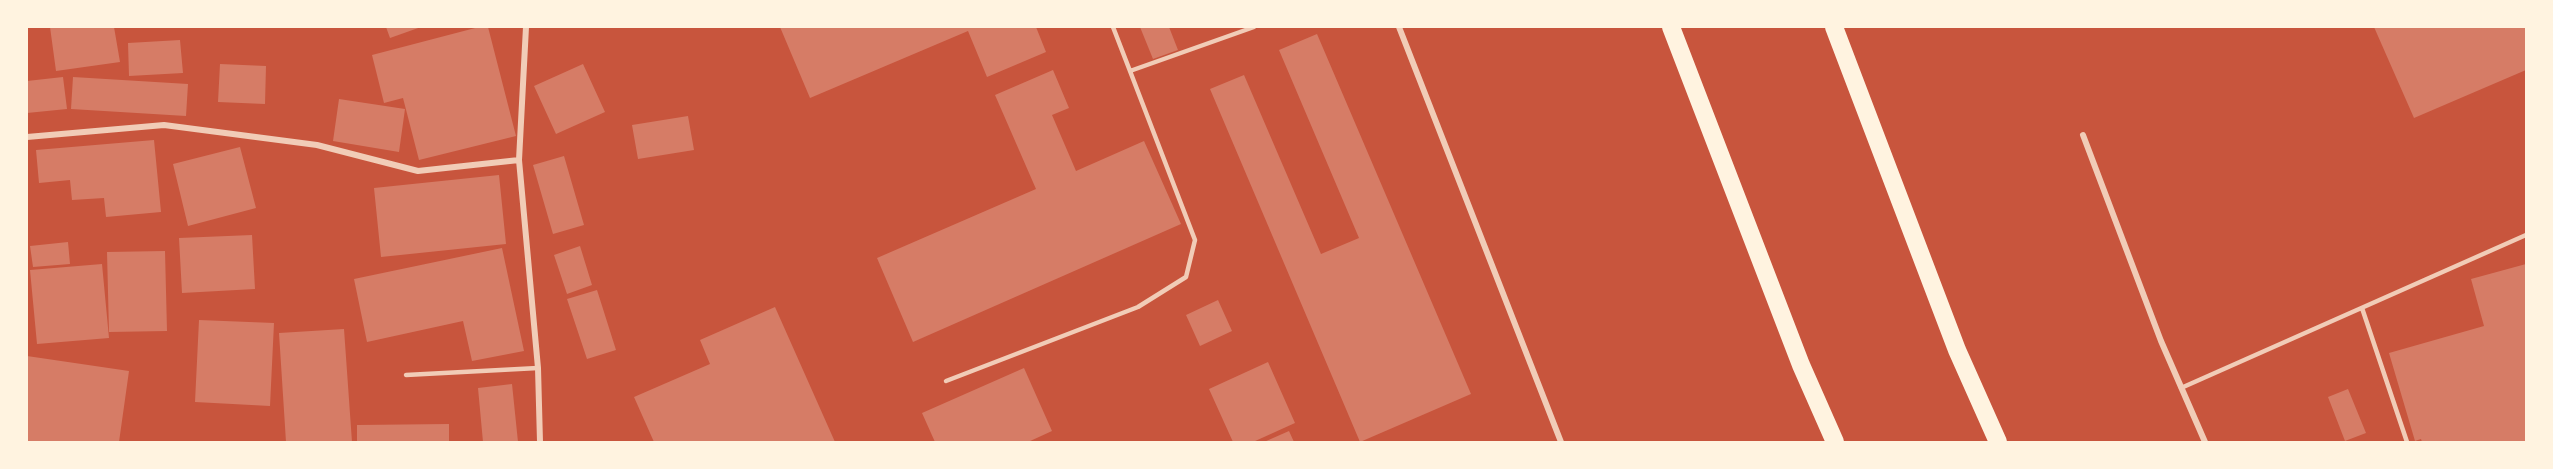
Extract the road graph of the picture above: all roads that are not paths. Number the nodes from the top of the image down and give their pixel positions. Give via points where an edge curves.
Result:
1 (526, 27) edge
2 (1113, 27) edge
3 (1254, 27) edge
4 (1399, 27) edge
5 (1671, 27) edge
6 (1834, 27) edge
7 (1130, 71) junction
8 (2083, 135) dead end
9 (27, 137) edge
10 (519, 160) junction
11 (2526, 235) edge
12 (2362, 308) junction
13 (538, 368) junction
14 (406, 375) dead end
15 (946, 381) dead end
16 (2181, 388) junction
17 (540, 442) edge
18 (1561, 442) edge
19 (1835, 442) edge
20 (1998, 442) edge
21 (2205, 442) edge
22 (2407, 442) edge

1 - 10 street
2 - 7 lane
3 - 7 lane
4 - 18 street
5 - 19 highway via 1801,365
6 - 20 highway via 1957,350
7 - 15 lane via 1195,240 1186,277 1138,307
8 - 16 street
9 - 10 street via 164,125 317,145 418,171
10 - 13 street
11 - 12 lane
12 - 16 lane
12 - 22 lane
13 - 14 lane
13 - 17 street
16 - 21 street

